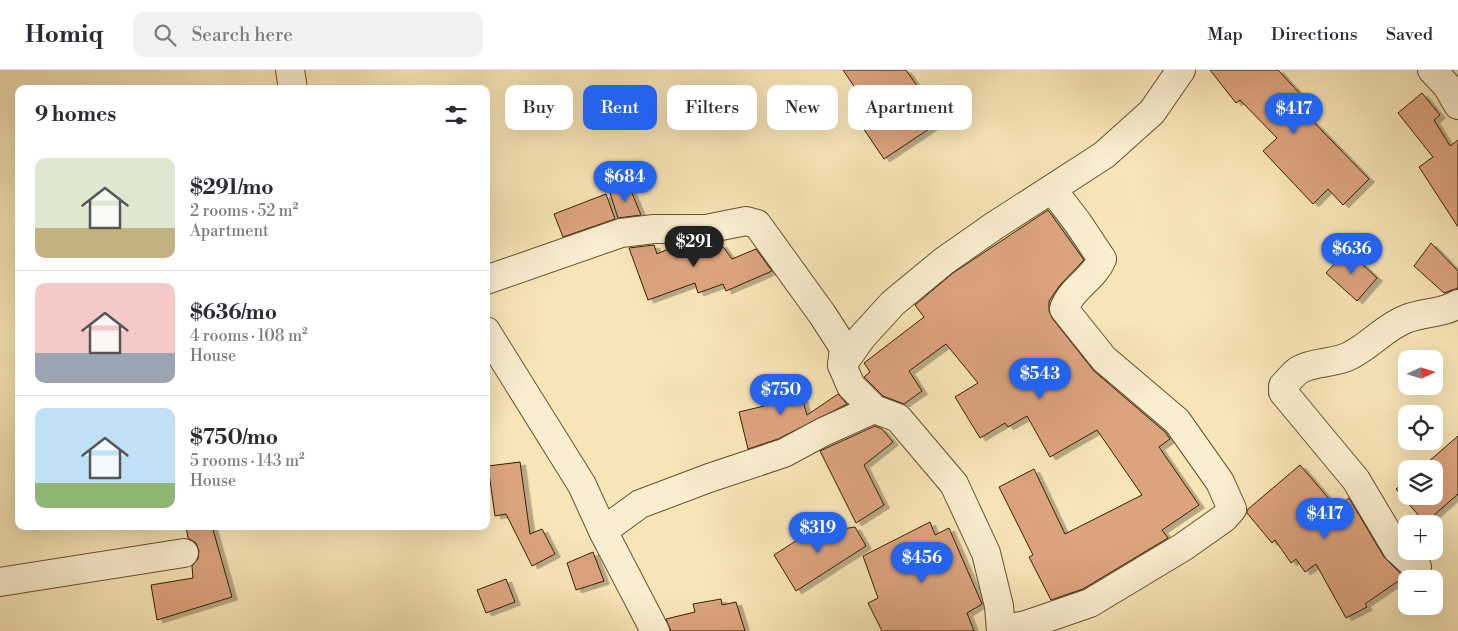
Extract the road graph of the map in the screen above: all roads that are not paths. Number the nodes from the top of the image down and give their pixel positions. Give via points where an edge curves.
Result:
1 (290, 70) edge
2 (1181, 70) edge
3 (1432, 70) edge
4 (292, 85) edge
5 (1458, 105) edge
6 (1052, 189) junction
7 (490, 279) edge
8 (1458, 304) edge
9 (490, 337) edge
10 (842, 365) junction
11 (874, 409) junction
12 (602, 532) junction
13 (184, 553) dead end
14 (1417, 567) dead end
15 (0, 582) edge
16 (655, 631) edge
17 (1001, 631) edge

1 - 4 street
2 - 6 street via 1152,112 1104,156
3 - 5 street
6 - 10 street via 944,260 893,303
6 - 17 street via 1102,259 1098,268 1068,298 1064,309 1104,358 1177,421 1220,482 1232,509 1183,547 1090,603
7 - 10 street via 621,233 706,229 746,221 757,224 822,314 844,348
8 - 14 street via 1448,310 1405,320 1385,330 1352,355 1300,370 1283,386 1283,392 1356,480 1397,549
9 - 12 street via 582,485
10 - 11 street via 850,386
11 - 12 street via 784,453 640,504
11 - 17 street via 898,418 954,484 986,553 999,606
12 - 16 street
13 - 15 street

